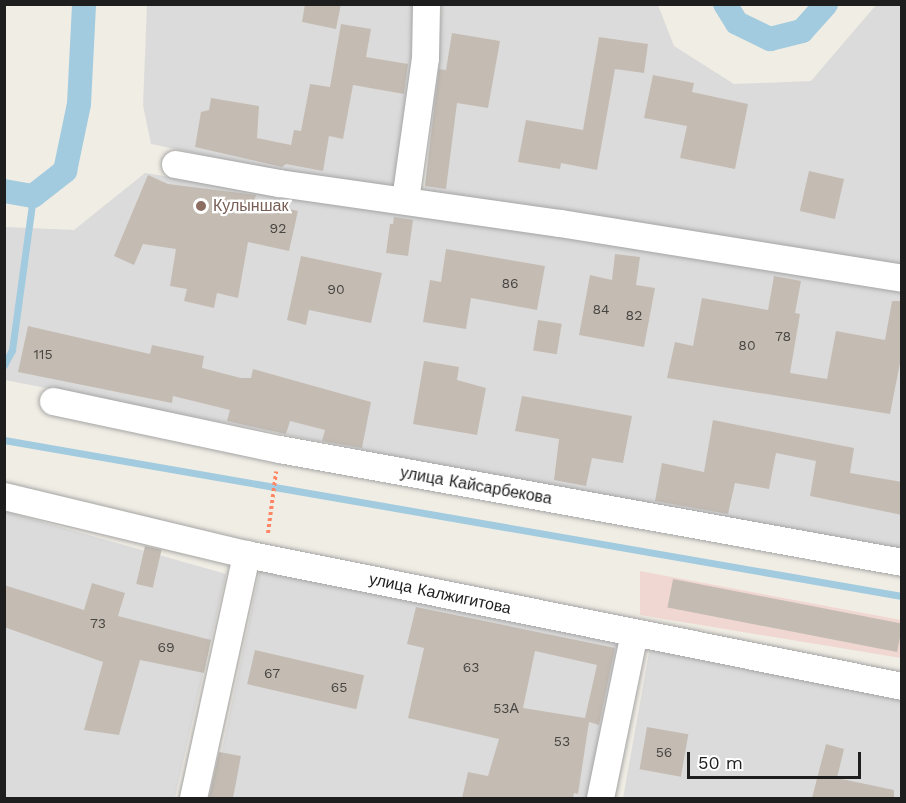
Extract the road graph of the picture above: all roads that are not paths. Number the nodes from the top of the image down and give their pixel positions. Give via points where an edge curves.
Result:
1 (426, 4) edge
2 (175, 164) dead end
3 (405, 200) junction
4 (902, 278) edge
5 (53, 400) dead end
6 (4, 496) edge
7 (246, 554) junction
8 (902, 562) edge
9 (634, 633) junction
10 (902, 686) edge
11 (193, 798) edge
12 (600, 798) edge

1 - 3 street via 425,58
2 - 3 street
3 - 4 street
5 - 8 street, улица Кайсарбекова via 279,449
6 - 7 street, улица Калжигитова
7 - 9 street, улица Калжигитова
7 - 11 street
9 - 10 street, улица Калжигитова
9 - 12 street

